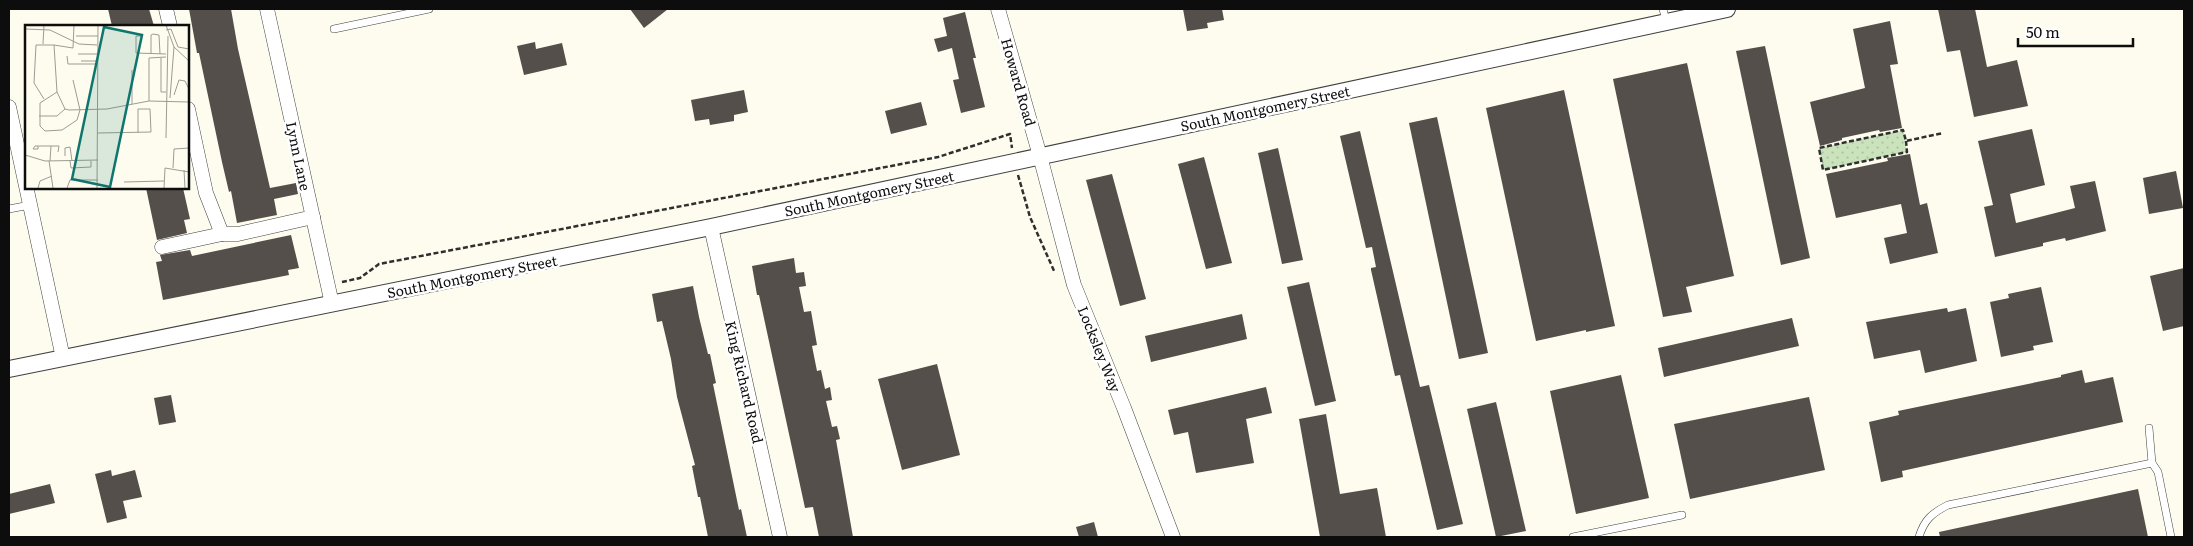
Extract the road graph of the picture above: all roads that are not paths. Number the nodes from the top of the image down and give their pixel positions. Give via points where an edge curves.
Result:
1 (166, 9) edge
2 (267, 9) edge
3 (429, 9) edge
4 (998, 9) edge
5 (1727, 9) edge
6 (1703, 11) edge
7 (396, 12) edge
8 (1664, 15) edge
9 (170, 25) edge
10 (334, 29) dead end
11 (9, 107) edge
12 (189, 114) edge
13 (1040, 156) junction
14 (25, 181) edge
15 (27, 189) edge
16 (30, 204) junction
17 (9, 209) edge
18 (313, 217) junction
19 (711, 227) junction
20 (222, 234) junction
21 (162, 247) dead end
22 (332, 304) junction
23 (62, 358) junction
24 (9, 369) edge
25 (2149, 428) dead end
26 (2152, 463) junction
27 (1682, 515) dead end
28 (780, 537) edge
29 (1174, 537) edge
30 (1573, 537) edge
31 (1919, 537) edge
32 (2171, 537) edge

1 - 9 street
2 - 18 street, Lynn Lane
3 - 7 lane
4 - 13 street, Howard Road
5 - 6 street, South Montgomery Street
6 - 8 street, South Montgomery Street
7 - 10 lane
8 - 13 street, South Montgomery Street
11 - 14 street
12 - 20 street via 206,193
13 - 19 street, South Montgomery Street
13 - 29 street, Locksley Way via 1074,285
15 - 16 street
16 - 17 lane
16 - 23 street
18 - 20 street via 238,234
18 - 22 street, Lynn Lane
19 - 22 street, South Montgomery Street
19 - 28 street, King Richard Road
20 - 21 street
22 - 23 street, South Montgomery Street
23 - 24 street, South Montgomery Street
25 - 26 lane
26 - 31 lane via 1948,505 1933,512 1923,524
26 - 32 lane via 2158,472
27 - 30 lane

